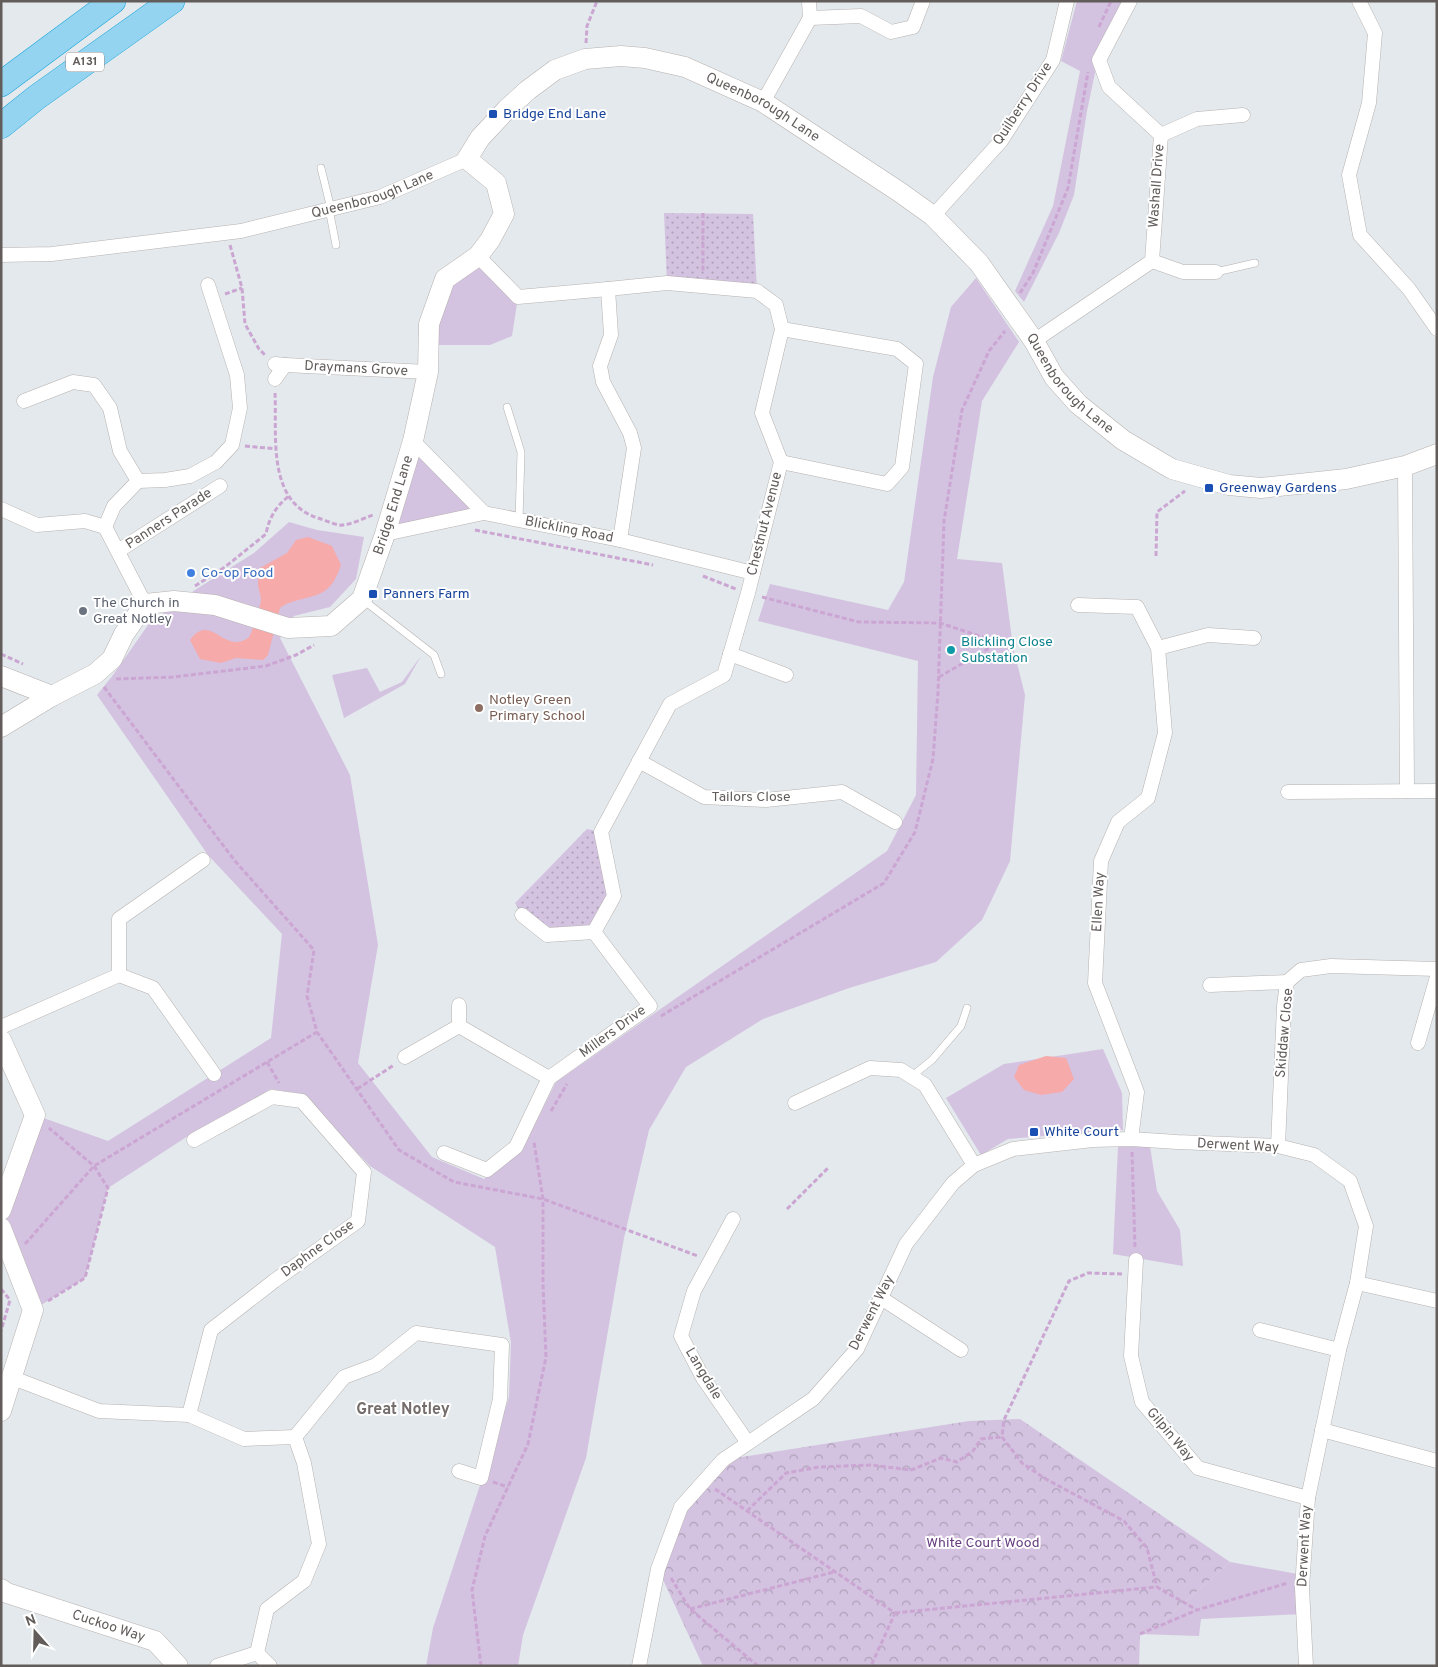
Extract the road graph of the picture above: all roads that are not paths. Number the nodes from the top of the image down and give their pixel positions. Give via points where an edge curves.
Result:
1 (113, 1) edge
2 (172, 1) edge
3 (809, 1) edge
4 (923, 1) edge
5 (1068, 1) edge
6 (1130, 1) edge
7 (1359, 1) edge
8 (810, 18) junction
9 (1, 84) edge
10 (763, 102) junction
11 (1243, 115) dead end
12 (1, 126) edge
13 (1161, 135) junction
14 (467, 159) junction
15 (321, 168) dead end
16 (330, 209) junction
17 (933, 216) junction
18 (336, 245) dead end
19 (1, 254) edge
20 (478, 256) junction
21 (1152, 262) junction
22 (1256, 263) dead end
23 (1216, 272) joint
24 (208, 285) dead end
25 (608, 290) junction
26 (782, 329) junction
27 (1437, 329) edge
28 (1034, 341) junction
29 (428, 372) junction
30 (275, 379) road end
31 (24, 401) dead end
32 (506, 407) dead end
33 (413, 441) junction
34 (1437, 454) edge
35 (781, 462) junction
36 (1405, 466) junction
37 (138, 481) junction
38 (220, 486) dead end
39 (1, 508) edge
40 (484, 513) junction
41 (519, 520) junction
42 (105, 527) junction
43 (385, 534) junction
44 (620, 540) junction
45 (118, 552) junction
46 (753, 573) junction
47 (362, 599) junction
48 (145, 604) junction
49 (1078, 605) dead end
50 (1254, 638) dead end
51 (1158, 648) junction
52 (730, 654) junction
53 (441, 674) dead end
54 (786, 674) dead end
55 (1, 676) edge
56 (52, 696) junction
57 (1, 727) edge
58 (639, 762) junction
59 (1407, 790) junction
60 (1437, 791) edge
61 (1288, 792) dead end
62 (894, 822) dead end
63 (203, 860) dead end
64 (522, 915) dead end
65 (594, 932) junction
66 (1437, 969) edge
67 (119, 975) junction
68 (1437, 977) edge
69 (1288, 982) junction
70 (1210, 985) dead end
71 (459, 1005) dead end
72 (967, 1008) dead end
73 (459, 1026) junction
74 (1, 1027) edge
75 (1, 1040) edge
76 (1418, 1042) dead end
77 (405, 1058) road end
78 (214, 1074) dead end
79 (912, 1076) junction
80 (549, 1078) junction
81 (796, 1103) dead end
82 (1131, 1139) junction
83 (194, 1140) dead end
84 (1278, 1146) junction
85 (444, 1152) dead end
86 (974, 1165) junction
87 (1, 1210) edge
88 (733, 1219) dead end
89 (1, 1228) edge
90 (1136, 1260) road end
91 (1357, 1283) junction
92 (881, 1298) junction
93 (1437, 1301) edge
94 (1260, 1330) dead end
95 (962, 1350) dead end
96 (1339, 1350) junction
97 (13, 1378) junction
98 (1, 1411) edge
99 (189, 1415) junction
100 (1322, 1430) junction
101 (295, 1437) junction
102 (748, 1443) junction
103 (1437, 1461) edge
104 (459, 1471) dead end
105 (1308, 1498) junction
106 (1, 1590) edge
107 (257, 1653) junction
108 (178, 1666) edge
109 (218, 1666) edge
110 (270, 1666) edge
111 (639, 1666) edge
112 (1306, 1666) edge

1 - 9 highway, A131
2 - 12 highway, A131
3 - 8 street
4 - 8 street via 912,27 892,32 861,16
5 - 17 street, Quilberry Drive via 1053,60 1001,141
6 - 13 street, Washall Drive via 1099,60 1109,87
7 - 27 street via 1375,33 1369,103 1349,175 1360,235 1409,289
8 - 10 street
10 - 14 street, Queenborough Lane via 685,67 621,56 585,59 555,70 528,90 480,138
10 - 17 street, Queenborough Lane
11 - 13 street via 1198,118
13 - 21 street, Washall Drive
14 - 16 street, Queenborough Lane via 380,197
14 - 20 street, Bridge End Lane via 496,183 504,214
15 - 16 lane
16 - 18 lane
16 - 19 street, Queenborough Lane via 241,231 52,254
17 - 28 street, Queenborough Lane via 979,263
20 - 25 street, Chestnut Avenue via 518,297
20 - 29 street, Bridge End Lane via 445,279 429,324
21 - 23 street via 1183,272
21 - 28 street
22 - 23 lane
24 - 37 street via 237,375 240,408 232,445 216,462 190,476
25 - 26 street, Chestnut Avenue via 667,283 757,291 776,305
25 - 44 street via 611,335 600,366 603,382 630,433 634,448
26 - 35 street, Chestnut Avenue via 762,413
26 - 35 street via 897,349 916,364 902,467 887,484
28 - 36 street, Queenborough Lane via 1054,377 1078,404 1123,440 1172,469 1229,485 1261,488 1346,479
29 - 30 street, Draymans Grove via 280,364
29 - 33 street, Bridge End Lane
31 - 37 street via 73,382 94,384 110,408 120,451
32 - 41 lane via 522,452
33 - 40 street
33 - 43 street, Bridge End Lane
34 - 36 street, Queenborough Lane
35 - 46 street, Chestnut Avenue
36 - 59 street
37 - 42 street via 114,506
38 - 45 street, Panners Parade
39 - 42 street via 37,525 85,521
40 - 41 street, Blickling Road
40 - 43 street, Blickling Road
41 - 44 street, Blickling Road
42 - 45 street
43 - 47 street, Bridge End Lane
44 - 46 street, Blickling Road
45 - 48 street
46 - 52 street, Chestnut Avenue
47 - 48 street, Bridge End Lane via 331,626 288,628 215,605 172,601
47 - 53 lane via 434,655
48 - 56 street via 124,634 112,659 95,674
49 - 51 street, Ellen Way via 1138,607
50 - 51 street via 1208,635
51 - 82 street, Ellen Way via 1165,733 1148,798 1118,822 1101,862 1096,983 1137,1092
52 - 54 street
52 - 58 street, Chestnut Avenue via 724,675 670,704
55 - 56 street
56 - 57 street
58 - 62 street, Tailors Close via 704,797 766,800 842,792
58 - 65 street, Chestnut Avenue via 600,832 614,896
59 - 60 street
59 - 61 street
63 - 67 street via 119,919
64 - 65 street via 547,935
65 - 80 street, Millers Drive via 650,1006
66 - 69 street, Skiddaw Close via 1331,966 1302,970
67 - 74 street
67 - 78 street via 153,988
68 - 76 street
69 - 70 street
69 - 84 street, Skiddaw Close via 1284,1006
71 - 73 street
72 - 79 lane via 961,1026 932,1060
73 - 77 street
73 - 80 street
75 - 87 street via 35,1115
79 - 81 street via 901,1070 870,1068
79 - 86 street via 926,1085
80 - 85 street, Millers Drive via 516,1147 487,1170
82 - 84 street, Derwent Way
82 - 86 street, Derwent Way via 1013,1149
83 - 99 street, Daphne Close via 272,1097 302,1101 364,1172 358,1221 211,1330
84 - 91 street, Derwent Way via 1314,1155 1350,1181 1366,1226
86 - 92 street, Derwent Way via 953,1183 906,1244
88 - 102 street, Langdale via 694,1291 681,1336 704,1378
89 - 97 street via 33,1310
90 - 105 street, Gilpin Way via 1131,1356 1142,1402 1198,1468
91 - 93 street
91 - 96 street, Derwent Way
92 - 95 street
92 - 102 street, Derwent Way via 857,1349 814,1399
94 - 96 street
96 - 100 street, Derwent Way
97 - 98 street
97 - 99 street via 99,1411
99 - 101 street via 244,1439
100 - 103 street
100 - 105 street, Derwent Way
101 - 104 street via 344,1376 376,1365 416,1333 502,1345 500,1399 481,1478
101 - 107 street via 304,1463 319,1544 304,1581 267,1609
102 - 111 street, Derwent Way via 723,1460 681,1507 658,1569
105 - 112 street, Derwent Way via 1303,1578
106 - 108 street, Cuckoo Way via 155,1641
107 - 109 street
107 - 110 street

